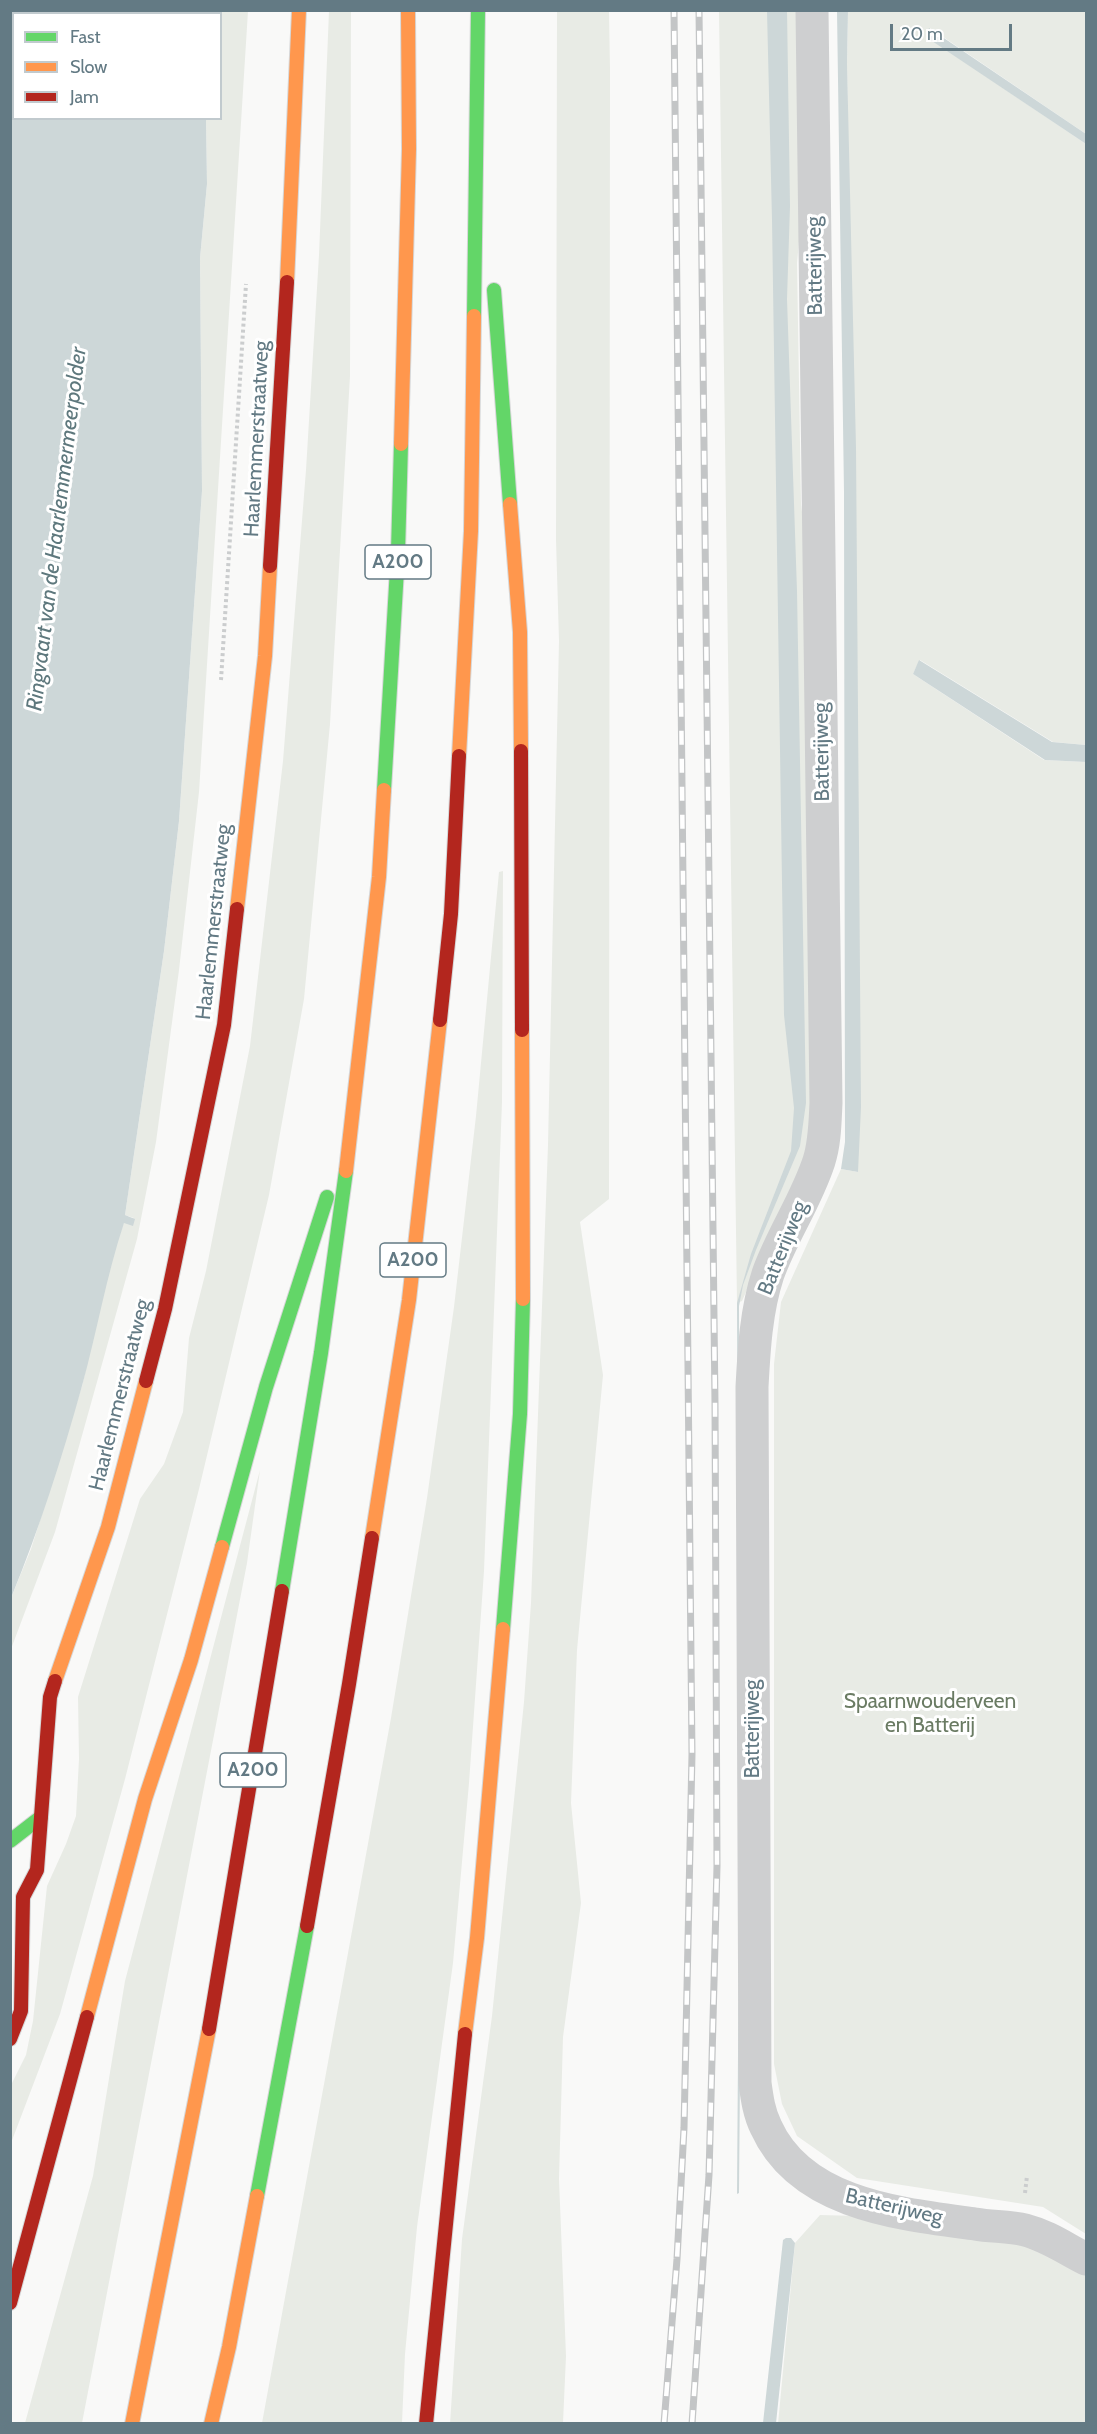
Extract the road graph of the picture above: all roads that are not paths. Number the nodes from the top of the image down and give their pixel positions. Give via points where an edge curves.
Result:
1 (299, 10) edge
2 (408, 10) edge
3 (478, 10) edge
4 (812, 10) edge
5 (478, 81) junction
6 (489, 225) dead end
7 (493, 273) dead end
8 (354, 1113) junction
9 (40, 1817) junction
10 (10, 1840) edge
11 (23, 1897) junction
12 (10, 1909) edge
13 (10, 2039) edge
14 (1086, 2259) edge
15 (10, 2304) edge
16 (132, 2424) edge
17 (211, 2424) edge
18 (426, 2424) edge

1 - 9 main road, Haarlemmerstraatweg via 286,306 264,656 224,1025 165,1309 108,1527 50,1697
2 - 8 main road, A200 via 409,148 398,552 379,877
3 - 5 main road, A200
4 - 14 street, Batterijweg via 826,1102 819,1160 762,1294 753,1367 755,2083 758,2106 777,2145 808,2177 826,2189 901,2213 1025,2230 1051,2239
5 - 6 main road, A200
5 - 17 main road, A200 via 471,531 451,914 410,1288 349,1684 229,2346
7 - 18 main road via 520,632 523,1322 520,1414 480,1903
8 - 15 main road, A200 via 266,1387 191,1660 145,1799
8 - 16 main road, A200 via 321,1353 221,1966
9 - 10 main road
9 - 11 main road, Haarlemmerstraatweg via 37,1870
11 - 12 main road, Haarlemmerstraatweg
11 - 13 main road, Haarlemmerstraatweg via 21,2011

